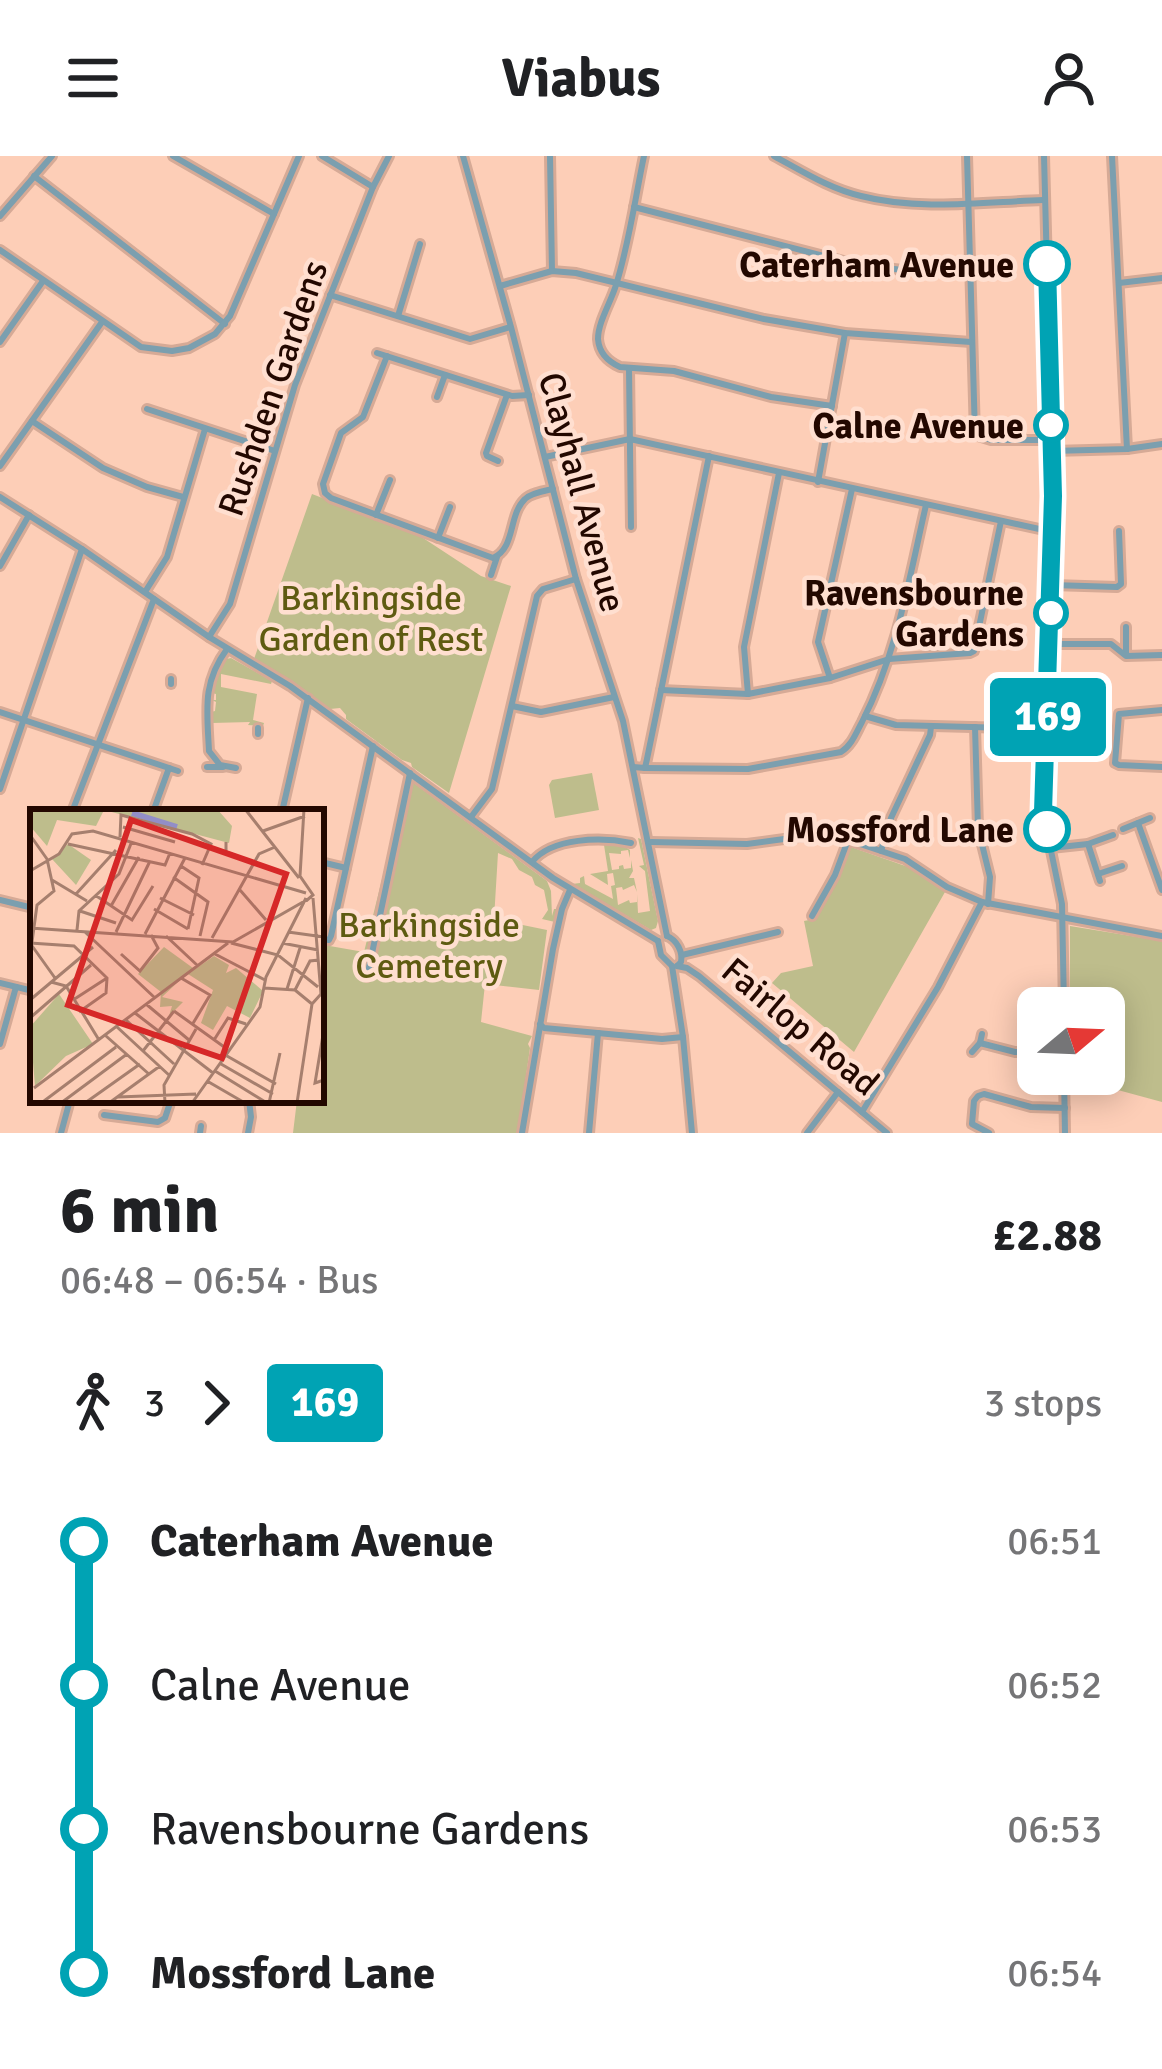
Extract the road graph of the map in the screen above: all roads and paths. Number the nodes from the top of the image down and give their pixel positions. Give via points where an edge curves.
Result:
1 (52, 156) edge
2 (173, 156) edge
3 (298, 156) edge
4 (322, 156) edge
5 (389, 156) edge
6 (464, 156) edge
7 (550, 156) edge
8 (644, 156) edge
9 (774, 156) edge
10 (800, 156) edge
11 (967, 156) edge
12 (1043, 156) edge
13 (1112, 156) edge
14 (794, 166) junction
15 (34, 176) junction
16 (373, 187) junction
17 (1045, 200) junction
18 (968, 202) junction
19 (634, 207) junction
20 (274, 214) junction
21 (0, 216) edge
22 (420, 244) dead end
23 (0, 250) edge
24 (970, 270) junction
25 (552, 271) junction
26 (1162, 278) edge
27 (43, 281) junction
28 (617, 282) junction
29 (1119, 283) junction
30 (500, 286) junction
31 (330, 295) junction
32 (398, 316) junction
33 (102, 322) junction
34 (225, 324) junction
35 (512, 326) junction
36 (844, 333) junction
37 (0, 341) edge
38 (971, 342) junction
39 (377, 353) dead end
40 (387, 356) junction
41 (629, 368) junction
42 (445, 375) junction
43 (507, 394) junction
44 (529, 395) junction
45 (437, 397) dead end
46 (832, 406) junction
47 (147, 409) dead end
48 (32, 421) junction
49 (205, 429) junction
50 (630, 439) junction
51 (1052, 440) junction
52 (1162, 444) edge
53 (1127, 448) junction
54 (1052, 451) junction
55 (275, 452) junction
56 (709, 456) junction
57 (544, 457) junction
58 (498, 461) dead end
59 (0, 466) edge
60 (779, 473) junction
61 (390, 480) dead end
62 (818, 482) junction
63 (553, 489) junction
64 (852, 489) junction
65 (0, 497) edge
66 (184, 497) junction
67 (926, 505) junction
68 (450, 507) dead end
69 (376, 514) junction
70 (29, 515) junction
71 (1001, 521) junction
72 (631, 526) dead end
73 (1120, 531) dead end
74 (1053, 532) junction
75 (438, 538) junction
76 (82, 549) junction
77 (497, 557) junction
78 (0, 566) edge
79 (491, 575) dead end
80 (576, 579) junction
81 (1052, 585) junction
82 (145, 592) junction
83 (154, 598) junction
84 (1126, 627) dead end
85 (209, 637) junction
86 (1050, 644) junction
87 (227, 649) junction
88 (1162, 655) edge
89 (1126, 656) junction
90 (889, 659) junction
91 (830, 678) junction
92 (662, 690) junction
93 (748, 694) junction
94 (614, 697) junction
95 (308, 698) junction
96 (512, 706) junction
97 (1162, 710) edge
98 (0, 712) edge
99 (865, 716) junction
100 (26, 720) junction
101 (931, 726) junction
102 (975, 727) junction
103 (1048, 729) junction
104 (98, 745) junction
105 (373, 746) junction
106 (208, 767) dead end
107 (633, 767) junction
108 (1162, 767) edge
109 (645, 768) junction
110 (410, 773) junction
111 (0, 789) edge
112 (73, 809) edge
113 (154, 809) edge
114 (283, 809) edge
115 (471, 817) junction
116 (1150, 818) dead end
117 (1138, 823) junction
118 (1123, 829) dead end
119 (1113, 835) dead end
120 (848, 840) junction
121 (650, 842) junction
122 (632, 843) dead end
123 (1088, 844) junction
124 (1051, 848) junction
125 (881, 851) junction
126 (532, 862) junction
127 (324, 863) edge
128 (1122, 866) dead end
129 (346, 868) junction
130 (571, 890) junction
131 (1162, 890) edge
132 (0, 900) edge
133 (985, 903) junction
134 (30, 907) edge
135 (812, 916) dead end
136 (1063, 918) junction
137 (778, 932) dead end
138 (667, 936) junction
139 (1162, 936) edge
140 (325, 940) edge
141 (658, 940) junction
142 (682, 955) junction
143 (674, 966) junction
144 (367, 977) dead end
145 (0, 983) edge
146 (16, 987) junction
147 (1064, 987) edge
148 (30, 991) edge
149 (539, 1024) junction
150 (598, 1033) junction
151 (683, 1037) junction
152 (0, 1044) edge
153 (972, 1052) dead end
154 (1017, 1052) edge
155 (838, 1092) junction
156 (1065, 1095) edge
157 (69, 1103) edge
158 (170, 1103) edge
159 (249, 1103) edge
160 (1065, 1108) junction
161 (862, 1112) junction
162 (108, 1117) dead end
163 (61, 1133) edge
164 (248, 1133) edge
165 (522, 1133) edge
166 (589, 1133) edge
167 (692, 1133) edge
168 (807, 1133) edge
169 (887, 1133) edge
170 (989, 1133) edge
171 (1065, 1133) edge

1 - 15 street
2 - 20 street
3 - 20 street
4 - 16 street
5 - 16 street, Rushden Gardens
6 - 30 street, Clayhall Avenue
7 - 25 street
8 - 19 street
9 - 14 street
10 - 14 street
11 - 18 street
12 - 17 street
13 - 29 street
14 - 18 street via 862,196
15 - 21 street
15 - 34 street
16 - 31 street, Rushden Gardens
17 - 18 street
17 - 51 street
18 - 24 street
19 - 24 street via 854,264
19 - 28 street
20 - 34 street
22 - 32 street
23 - 27 street
24 - 38 street
25 - 28 street
25 - 30 street
26 - 29 street
27 - 33 street
27 - 37 street
28 - 36 street
28 - 41 street via 598,341 613,364
29 - 53 street
30 - 35 street, Clayhall Avenue
31 - 32 street
31 - 55 street, Rushden Gardens
32 - 35 street via 470,339
33 - 34 street via 141,347 172,351 202,343
33 - 48 street
35 - 44 street, Clayhall Avenue
36 - 38 street
36 - 46 street
38 - 51 street via 975,435
39 - 40 street
40 - 42 street
40 - 69 street via 363,417 341,433 323,484 331,498
41 - 46 street via 674,370
41 - 50 street
42 - 43 street
42 - 45 street
43 - 44 street
43 - 58 street via 486,453
44 - 57 street, Clayhall Avenue
46 - 62 street
47 - 49 street
48 - 59 street
48 - 66 street via 115,474
49 - 55 street
49 - 66 street
50 - 56 street
50 - 57 street
50 - 72 street
51 - 54 street
52 - 53 street
53 - 54 street
54 - 74 street
55 - 85 street, Rushden Gardens via 230,604
56 - 60 street
56 - 92 street
57 - 63 street, Clayhall Avenue
60 - 62 street
60 - 93 street via 744,647
61 - 69 street
62 - 64 street
63 - 77 street via 522,502
63 - 80 street, Clayhall Avenue
64 - 67 street
64 - 91 street via 818,642
65 - 70 street
66 - 82 street via 166,557
67 - 71 street
67 - 90 street
68 - 75 street
69 - 75 street
70 - 76 street
70 - 78 street
71 - 74 street
71 - 90 street via 974,651
73 - 81 street via 1121,584
74 - 81 street
75 - 77 street
76 - 82 street
76 - 100 street
77 - 79 street
80 - 94 street, Clayhall Avenue
80 - 96 street via 537,596
81 - 86 street
82 - 83 street
83 - 85 street
83 - 104 street
84 - 89 street
85 - 87 street
86 - 89 street via 1112,644
86 - 103 street
87 - 95 street
87 - 106 street via 208,685 208,752 231,768
88 - 89 street
90 - 91 street
90 - 99 street
91 - 93 street
92 - 93 street
92 - 109 street
94 - 96 street via 541,712
94 - 107 street, Clayhall Avenue
95 - 105 street
95 - 114 street
96 - 115 street via 492,789
97 - 108 street via 1119,714 1115,763
98 - 100 street
99 - 101 street
99 - 109 street via 841,752 748,769
100 - 104 street
100 - 111 street
101 - 102 street
101 - 125 street
102 - 103 street
102 - 133 street via 978,828 990,878
103 - 124 street via 1043,812
104 - 112 street
104 - 113 street via 174,770
105 - 110 street
105 - 129 street
107 - 109 street
107 - 121 street, Clayhall Avenue
110 - 115 street
110 - 144 street
115 - 126 street
116 - 117 street
117 - 118 street
117 - 131 street
119 - 123 street
120 - 121 street
120 - 125 street
120 - 135 street
121 - 138 street, Clayhall Avenue
122 - 126 street via 567,844
123 - 124 street
123 - 128 street via 1099,878
124 - 136 street
125 - 133 street
126 - 130 street
127 - 129 street
129 - 140 street
130 - 141 street
130 - 149 street
132 - 134 street
133 - 136 street
133 - 161 street
136 - 139 street
136 - 147 street
137 - 142 street
138 - 141 street
138 - 142 street
141 - 143 street
142 - 143 street
143 - 151 street
143 - 155 street, Fairlop Road via 699,976
145 - 146 street
146 - 148 street
146 - 152 street
149 - 150 street
149 - 165 street
150 - 151 street
150 - 166 street
151 - 167 street
153 - 154 street via 981,1039
155 - 161 street, Fairlop Road
155 - 168 street
156 - 160 street
157 - 163 street
158 - 162 street via 161,1121
159 - 164 street
160 - 170 street via 984,1094 974,1101 972,1124
160 - 171 street
161 - 169 street, Fairlop Road

